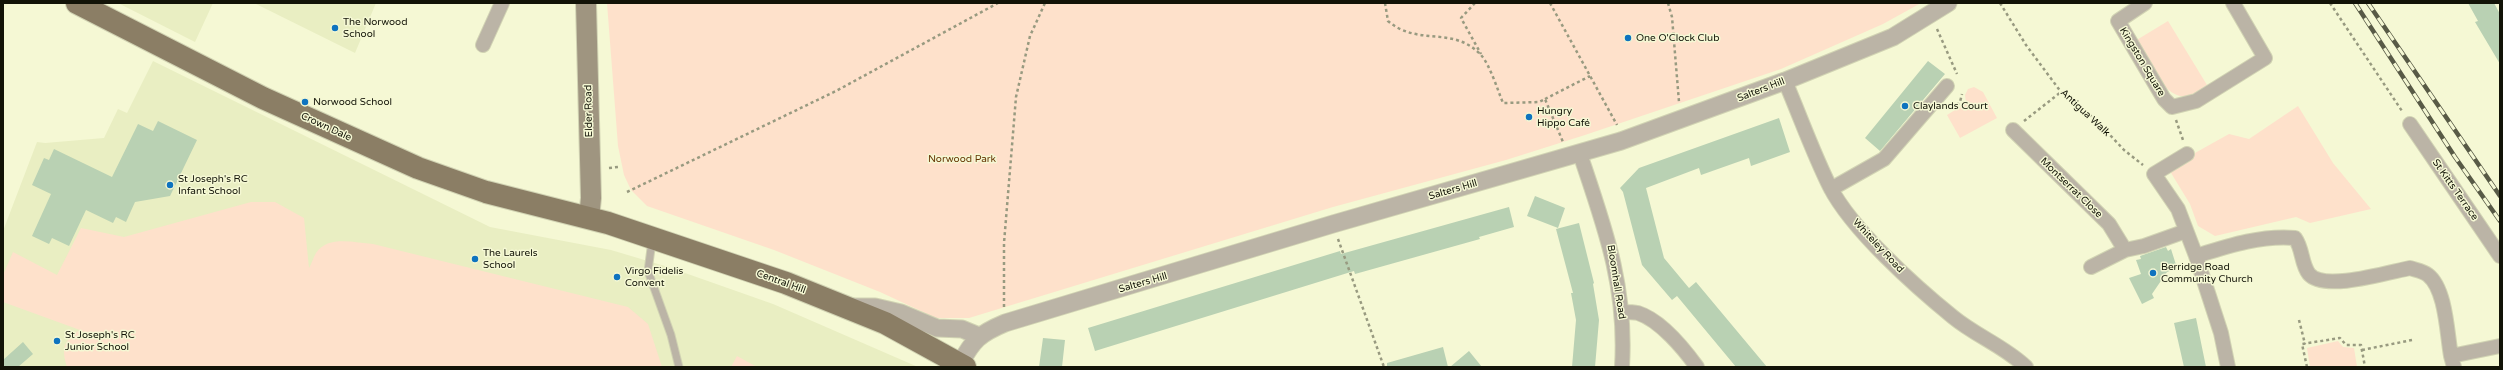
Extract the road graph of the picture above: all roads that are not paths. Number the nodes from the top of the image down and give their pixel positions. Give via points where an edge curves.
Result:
1 (76, 3) edge
2 (502, 3) edge
3 (586, 3) edge
4 (1948, 3) edge
5 (2145, 3) edge
6 (2233, 3) edge
7 (483, 45) dead end
8 (1785, 81) junction
9 (1947, 86) dead end
10 (2410, 124) road end
11 (2013, 130) road end
12 (2187, 154) road end
13 (1574, 155) junction
14 (1831, 189) junction
15 (589, 218) junction
16 (2186, 231) junction
17 (653, 237) junction
18 (2125, 250) junction
19 (2196, 256) junction
20 (2500, 256) edge
21 (2091, 267) dead end
22 (849, 308) junction
23 (1622, 312) junction
24 (979, 336) junction
25 (2500, 346) edge
26 (2452, 361) edge
27 (962, 366) edge
28 (679, 367) edge
29 (1622, 367) edge
30 (1698, 367) edge
31 (2026, 367) edge
32 (2228, 367) edge

1 - 15 main road, Crown Dale via 263,98 418,168 486,192
2 - 7 street
3 - 15 main road, Elder Road via 591,198
4 - 8 street, Salters Hill via 1893,37
5 - 6 street, Kingston Square via 2118,21 2164,99 2172,107 2196,101 2265,58
8 - 13 street, Salters Hill via 1621,141
8 - 14 street, Whiteley Road
9 - 14 street via 1884,159
10 - 20 street, St Kitts Terrace
11 - 18 street, Montserrat Close via 2109,224
12 - 16 street via 2154,174 2178,209
13 - 23 street, Bloomhall Road via 1611,248
13 - 24 street, Salters Hill via 1333,224 1005,323
14 - 31 street, Whiteley Road via 1852,218 1913,283 1954,319 2014,356
15 - 17 main road, Central Hill
16 - 18 street
16 - 19 street
17 - 22 main road, Central Hill
17 - 28 lane via 648,271 671,335
18 - 21 street
19 - 26 street via 2232,245 2279,236 2295,238 2301,246 2306,269 2310,276 2319,281 2338,282 2410,268 2421,271 2428,275 2438,288
19 - 32 street via 2221,333
22 - 24 street via 875,307 901,313 937,328 962,329
22 - 27 main road, Central Hill via 912,337
23 - 29 street, Bloomhall Road
23 - 30 street via 1638,313 1662,330 1681,346
24 - 27 street, Salters Hill via 971,343
25 - 26 street

